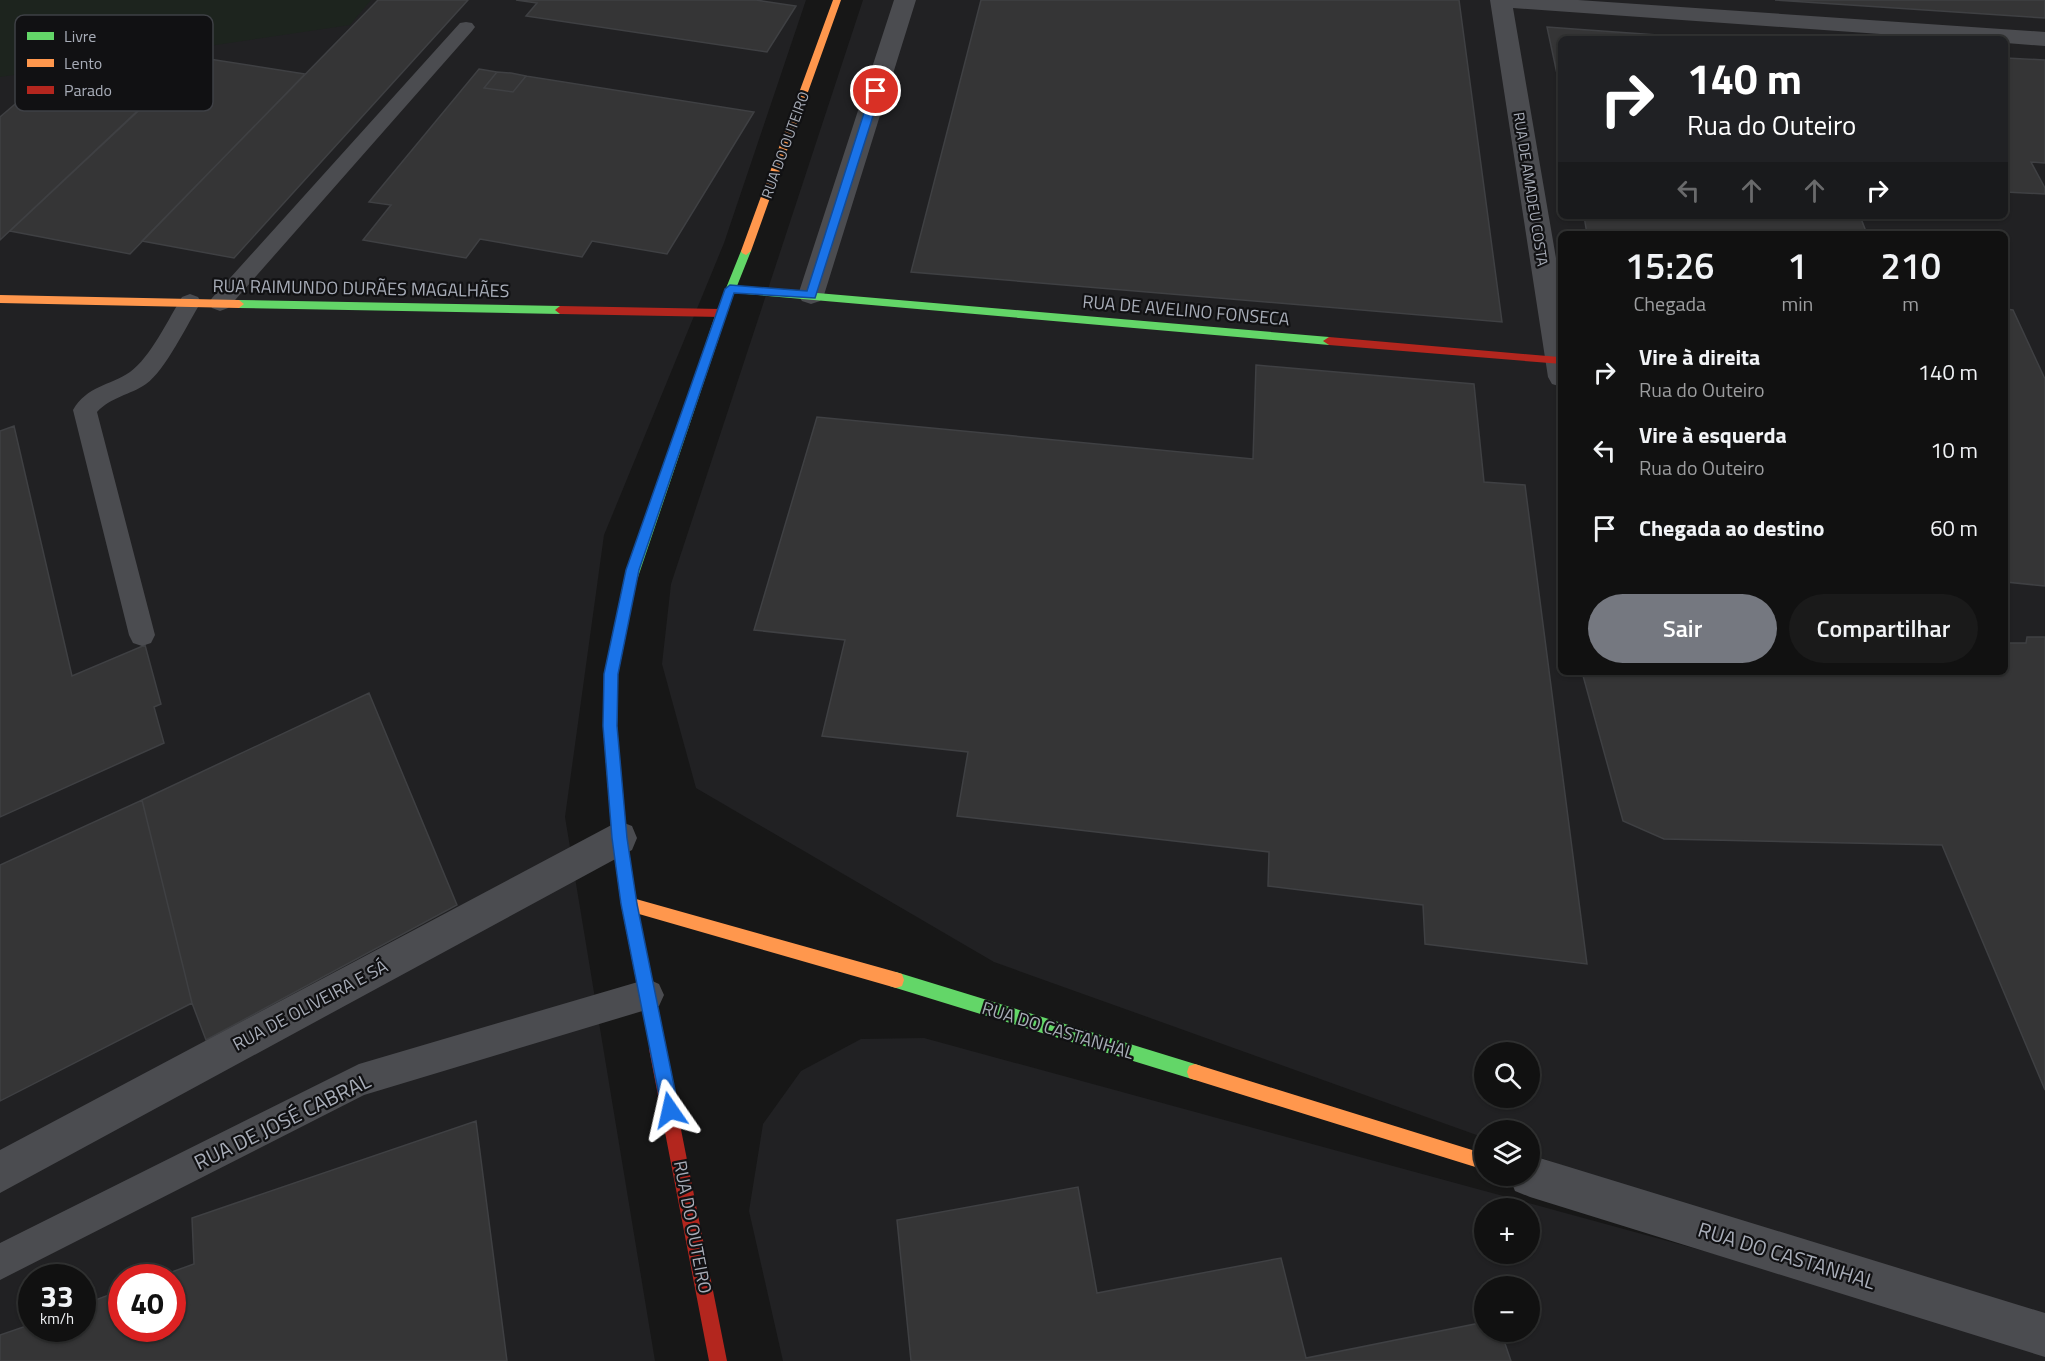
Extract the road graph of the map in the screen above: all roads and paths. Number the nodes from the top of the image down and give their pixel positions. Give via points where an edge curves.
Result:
1 (837, 0) edge
2 (905, 0) edge
3 (1501, 0) edge
4 (466, 27) dead end
5 (2003, 36) edge
6 (2008, 36) edge
7 (2045, 39) edge
8 (730, 289) junction
9 (811, 295) junction
10 (0, 299) edge
11 (190, 302) junction
12 (220, 303) junction
13 (721, 313) junction
14 (1558, 356) edge
15 (1558, 369) edge
16 (141, 635) dead end
17 (619, 838) junction
18 (629, 904) junction
19 (648, 995) junction
20 (1474, 1159) edge
21 (0, 1172) edge
22 (1540, 1179) edge
23 (0, 1262) edge
24 (2045, 1335) edge
25 (718, 1361) edge

1 - 8 street, RUA DO OUTEIRO
2 - 9 street
3 - 5 street
3 - 14 street, RUA DE AMADEU COSTA
4 - 12 lane
6 - 7 street
8 - 9 street
8 - 13 street, RUA DO OUTEIRO
9 - 15 street, RUA DE AVELINO FONSECA
10 - 11 street, RUA RAIMUNDO DURÃES MAGALHÃES
11 - 12 street, RUA RAIMUNDO DURÃES MAGALHÃES
11 - 16 lane via 152,363 138,378 97,397 85,410
12 - 13 street, RUA RAIMUNDO DURÃES MAGALHÃES
13 - 17 street, RUA DO OUTEIRO via 633,570 611,674 610,726
17 - 18 street, RUA DO OUTEIRO
17 - 21 street, RUA DE OLIVEIRA E SÁ
18 - 19 street, RUA DO OUTEIRO
18 - 20 street, RUA DO CASTANHAL via 861,969
19 - 23 lane, RUA DE JOSÉ CABRAL via 359,1080
19 - 25 street, RUA DO OUTEIRO
22 - 24 street, RUA DO CASTANHAL

